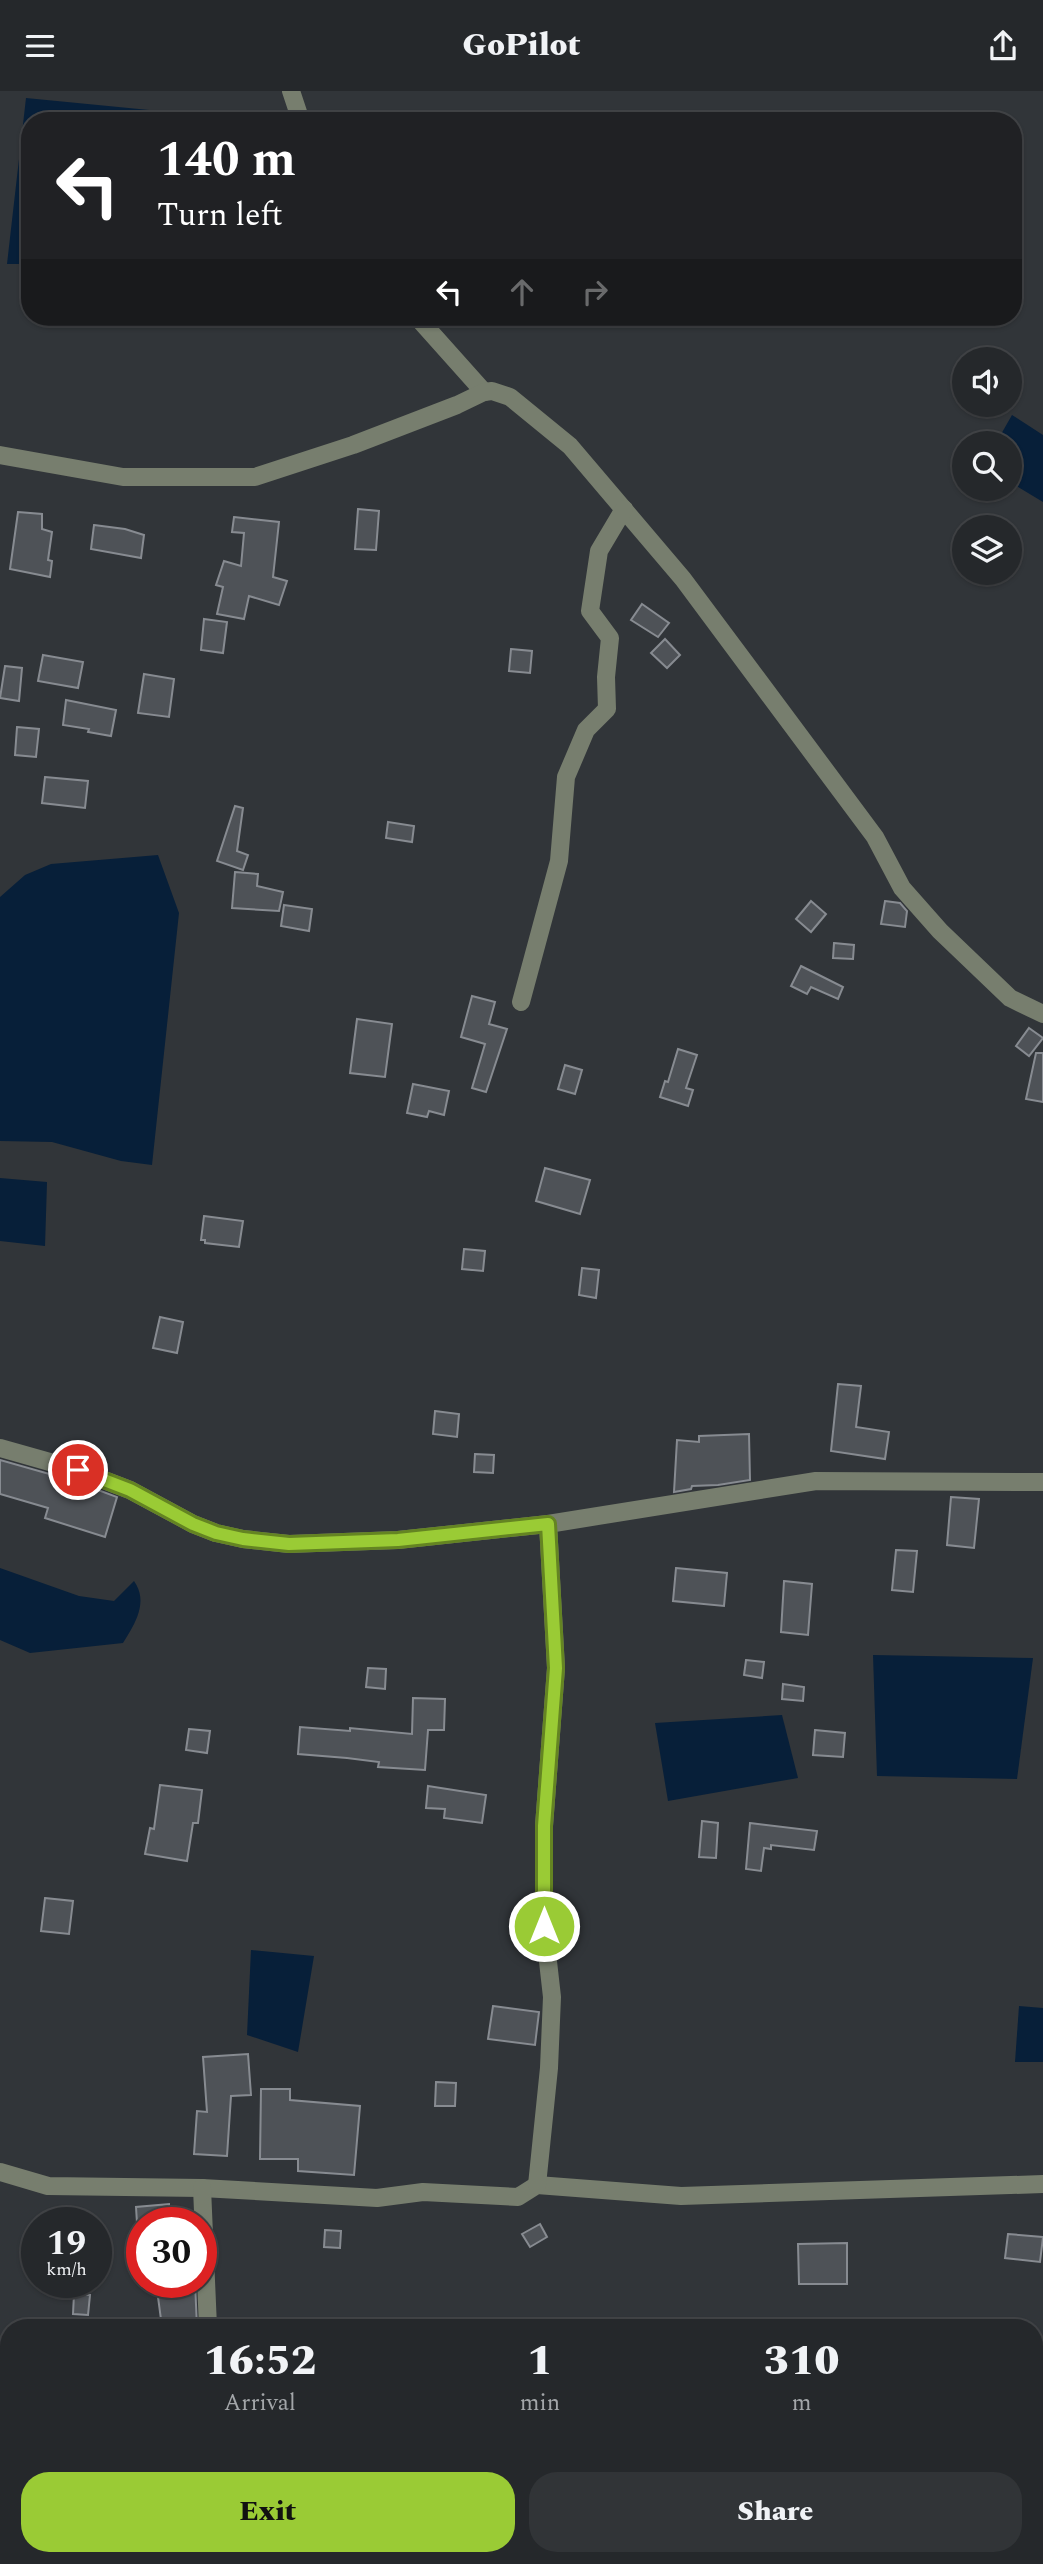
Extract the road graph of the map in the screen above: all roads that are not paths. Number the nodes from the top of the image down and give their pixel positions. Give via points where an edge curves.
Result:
1 (291, 91) edge
2 (298, 112) edge
3 (425, 326) edge
4 (484, 392) junction
5 (0, 455) edge
6 (624, 509) junction
7 (521, 1002) dead end
8 (1043, 1014) edge
9 (0, 1448) edge
10 (1043, 1482) edge
11 (548, 1524) junction
12 (0, 2172) edge
13 (1043, 2184) edge
14 (537, 2185) junction
15 (202, 2188) junction
16 (208, 2319) edge

1 - 2 street
3 - 4 street
4 - 5 street via 342,449 255,477 123,477
4 - 6 street via 510,397 570,446
6 - 7 street via 599,551 590,611 610,638 607,709 586,730 566,777 559,861
6 - 8 street via 683,579 875,837 902,888 1010,998
9 - 11 street via 78,1470 130,1490 193,1524 243,1539 289,1544 398,1540
10 - 11 street via 816,1481
11 - 14 street via 556,1668 544,1826 544,1926 552,1997
12 - 15 street via 48,2186
13 - 14 street via 681,2196
14 - 15 street via 519,2197 423,2192 377,2198
15 - 16 street

